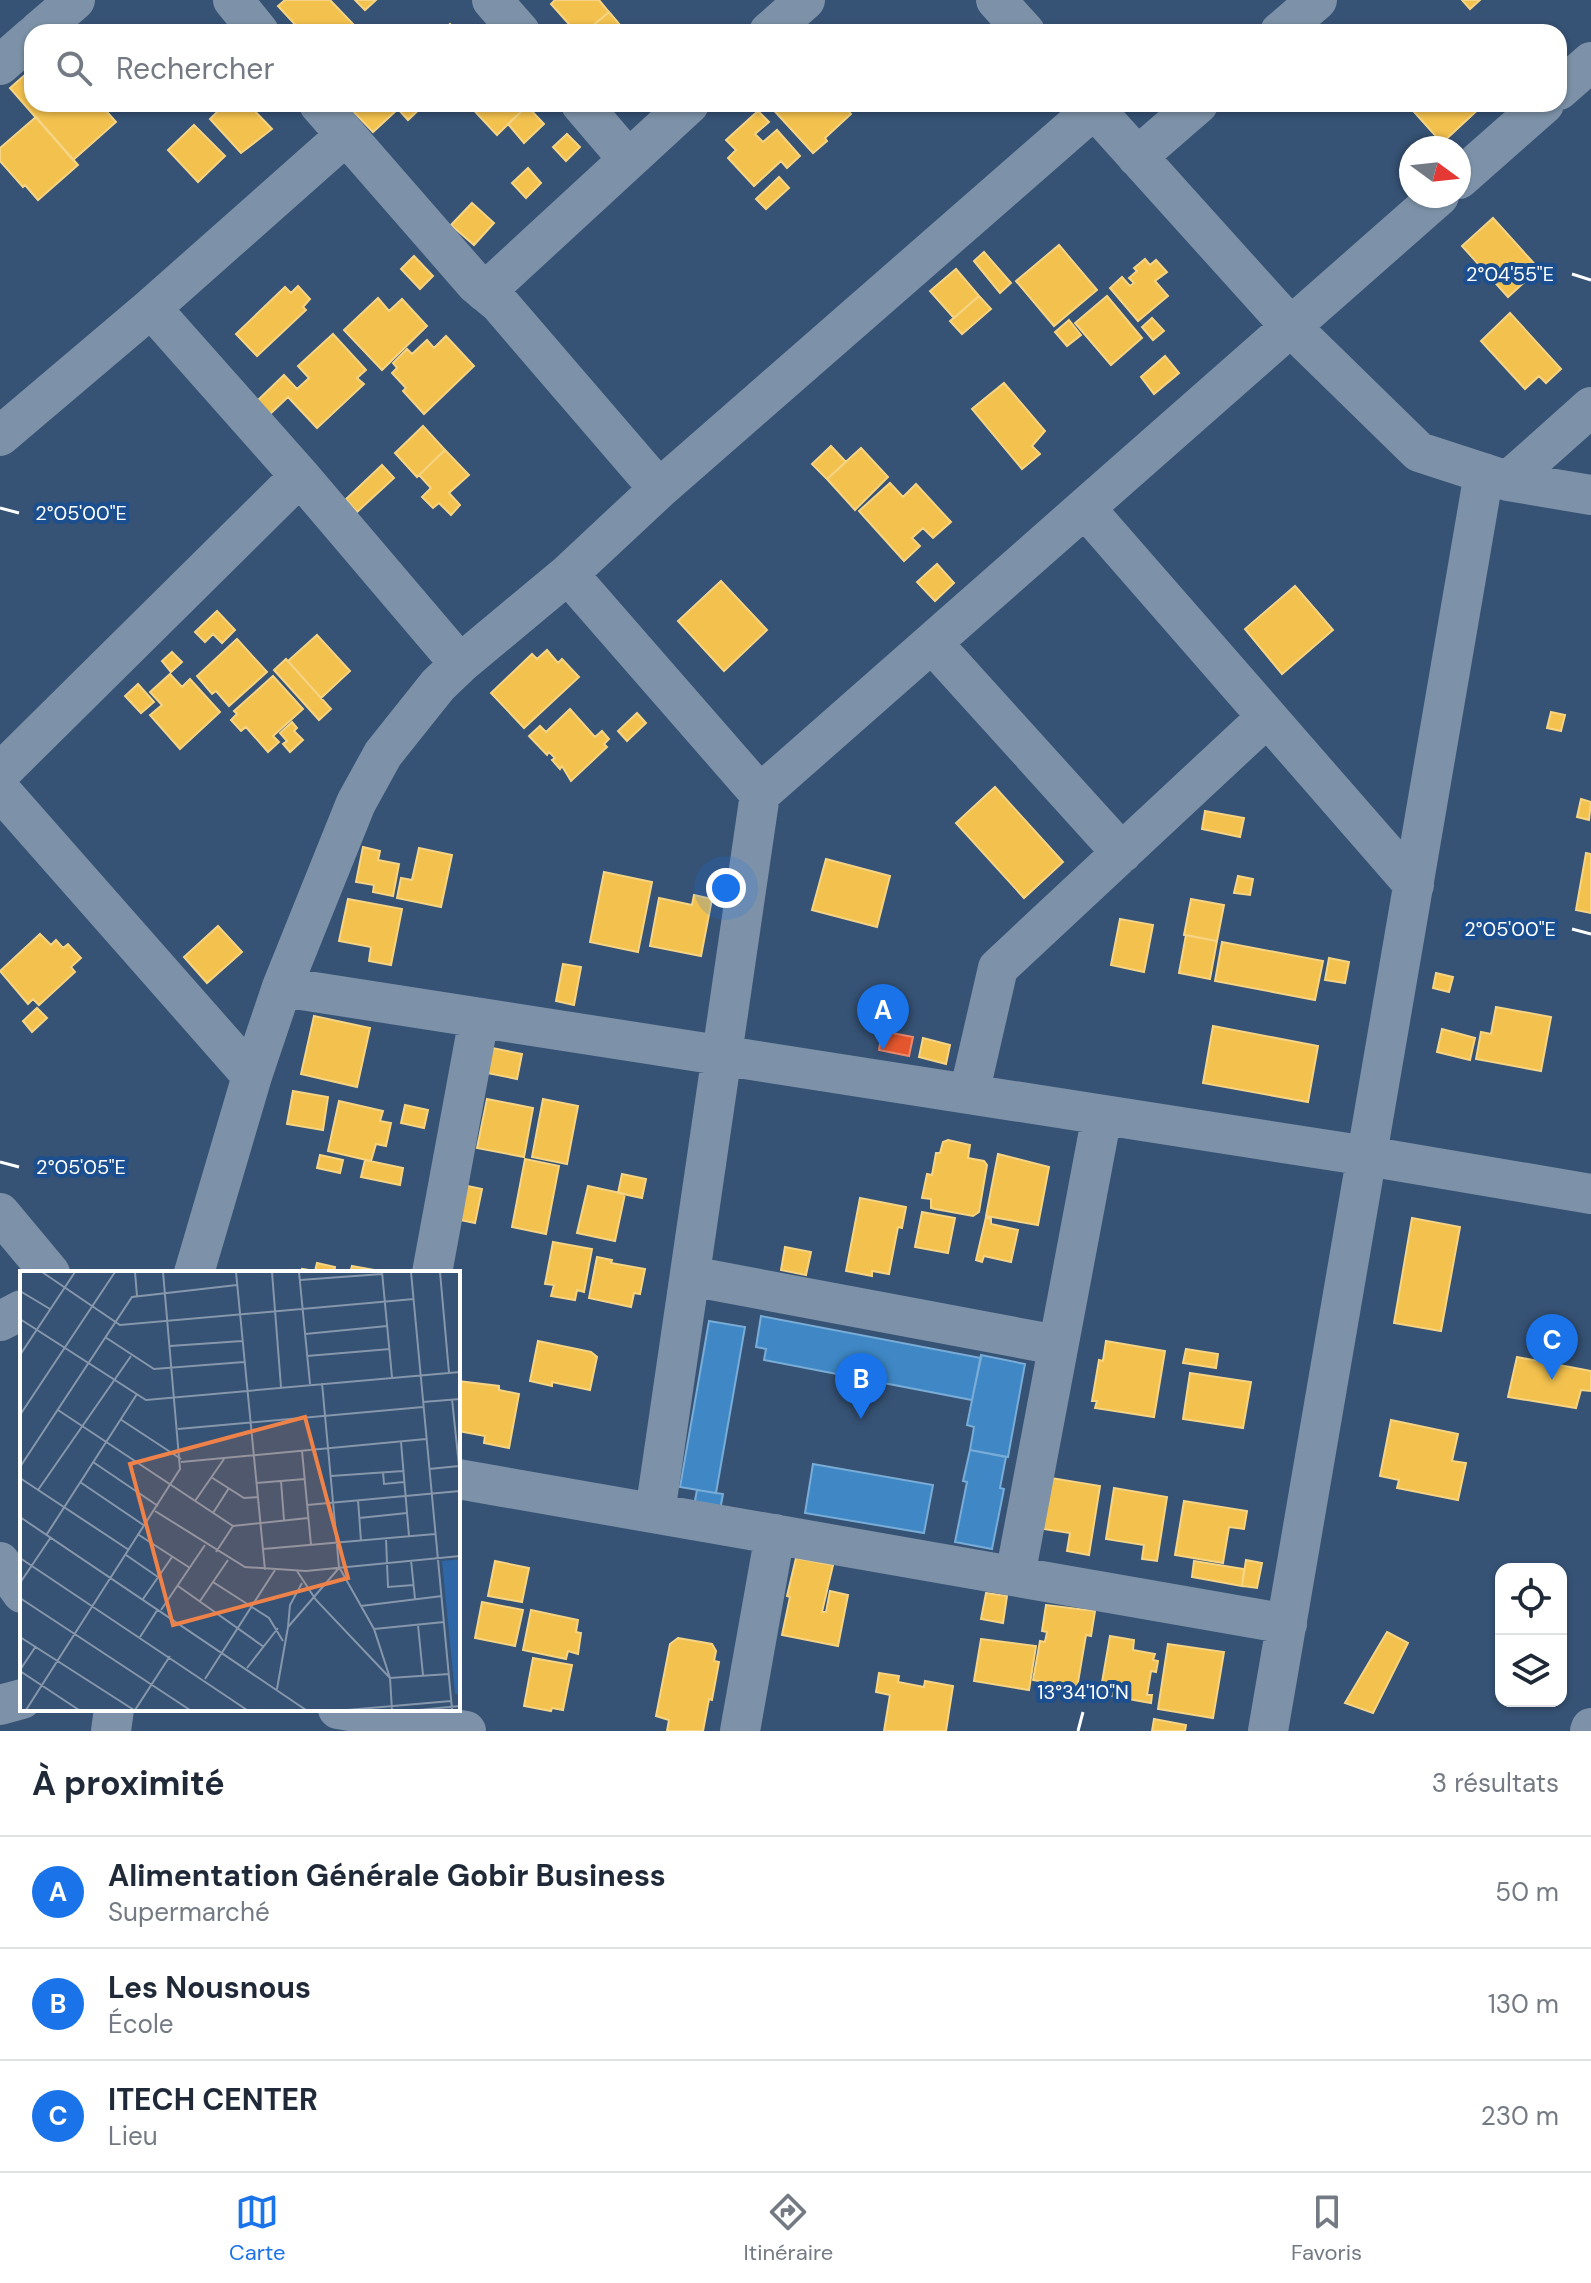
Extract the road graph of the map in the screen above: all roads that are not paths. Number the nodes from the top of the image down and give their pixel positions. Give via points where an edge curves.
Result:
1 (75, 0) edge
2 (233, 0) edge
3 (492, 0) edge
4 (805, 0) edge
5 (996, 0) edge
6 (1317, 0) edge
7 (47, 24) edge
8 (252, 24) edge
9 (513, 24) edge
10 (778, 24) edge
11 (1018, 24) edge
12 (1289, 24) edge
13 (24, 44) edge
14 (1591, 62) edge
15 (0, 65) edge
16 (1567, 83) edge
17 (326, 112) edge
18 (588, 112) edge
19 (680, 112) edge
20 (1086, 112) edge
21 (1096, 112) edge
22 (1189, 112) edge
23 (1535, 112) edge
24 (345, 136) junction
25 (1137, 157) junction
26 (628, 159) junction
27 (1471, 168) edge
28 (1425, 208) edge
29 (485, 292) junction
30 (151, 308) junction
31 (1291, 327) junction
32 (1591, 407) edge
33 (0, 436) edge
34 (300, 476) junction
35 (1496, 477) junction
36 (659, 489) junction
37 (1591, 495) edge
38 (1085, 508) junction
39 (568, 574) junction
40 (932, 643) junction
41 (460, 664) junction
42 (1267, 717) junction
43 (0, 773) edge
44 (0, 790) edge
45 (760, 794) junction
46 (1122, 853) junction
47 (1414, 885) junction
48 (282, 987) junction
49 (479, 1018) junction
50 (722, 1056) junction
51 (252, 1076) junction
52 (969, 1094) junction
53 (1102, 1115) junction
54 (1367, 1156) junction
55 (1591, 1194) edge
56 (0, 1213) edge
57 (48, 1271) edge
58 (195, 1271) edge
59 (432, 1271) edge
60 (690, 1276) junction
61 (20, 1311) edge
62 (0, 1321) edge
63 (1057, 1345) junction
64 (460, 1479) edge
65 (655, 1513) junction
66 (775, 1534) junction
67 (0, 1562) edge
68 (1015, 1576) junction
69 (20, 1590) edge
70 (1287, 1624) junction
71 (20, 1700) edge
72 (0, 1705) edge
73 (114, 1711) edge
74 (349, 1715) edge
75 (111, 1731) edge
76 (466, 1731) edge
77 (740, 1731) edge
78 (1268, 1731) edge

1 - 7 street
2 - 8 street
3 - 9 street
4 - 10 street
5 - 11 street
6 - 12 street
13 - 15 street
14 - 16 street
17 - 24 street
18 - 26 street
19 - 26 street
20 - 36 street
21 - 25 street
22 - 25 street
23 - 27 street
24 - 29 street
24 - 30 street
25 - 31 street
26 - 29 street
28 - 31 street
29 - 36 street
30 - 33 street
30 - 34 street
31 - 35 street via 1419,452
31 - 38 street
32 - 35 street
34 - 41 street
34 - 43 street
35 - 37 street
35 - 47 street
36 - 39 street
38 - 40 street
38 - 42 street
39 - 41 street
39 - 45 street
40 - 45 street
40 - 46 street
41 - 48 street via 432,692 371,774
42 - 46 street
42 - 47 street
44 - 51 street
45 - 50 street
46 - 52 street via 998,968
47 - 54 street
48 - 49 street
48 - 51 street
49 - 50 street
49 - 59 street
50 - 52 street
50 - 60 street
51 - 58 street
52 - 53 street
53 - 54 street
53 - 63 street
54 - 55 street
54 - 70 street
56 - 57 street
60 - 63 street
60 - 65 street
61 - 62 street
63 - 68 street
64 - 65 street
65 - 66 street
66 - 68 street
66 - 77 street
67 - 69 street
68 - 70 street
70 - 78 street
71 - 72 street
73 - 75 street
74 - 76 street

